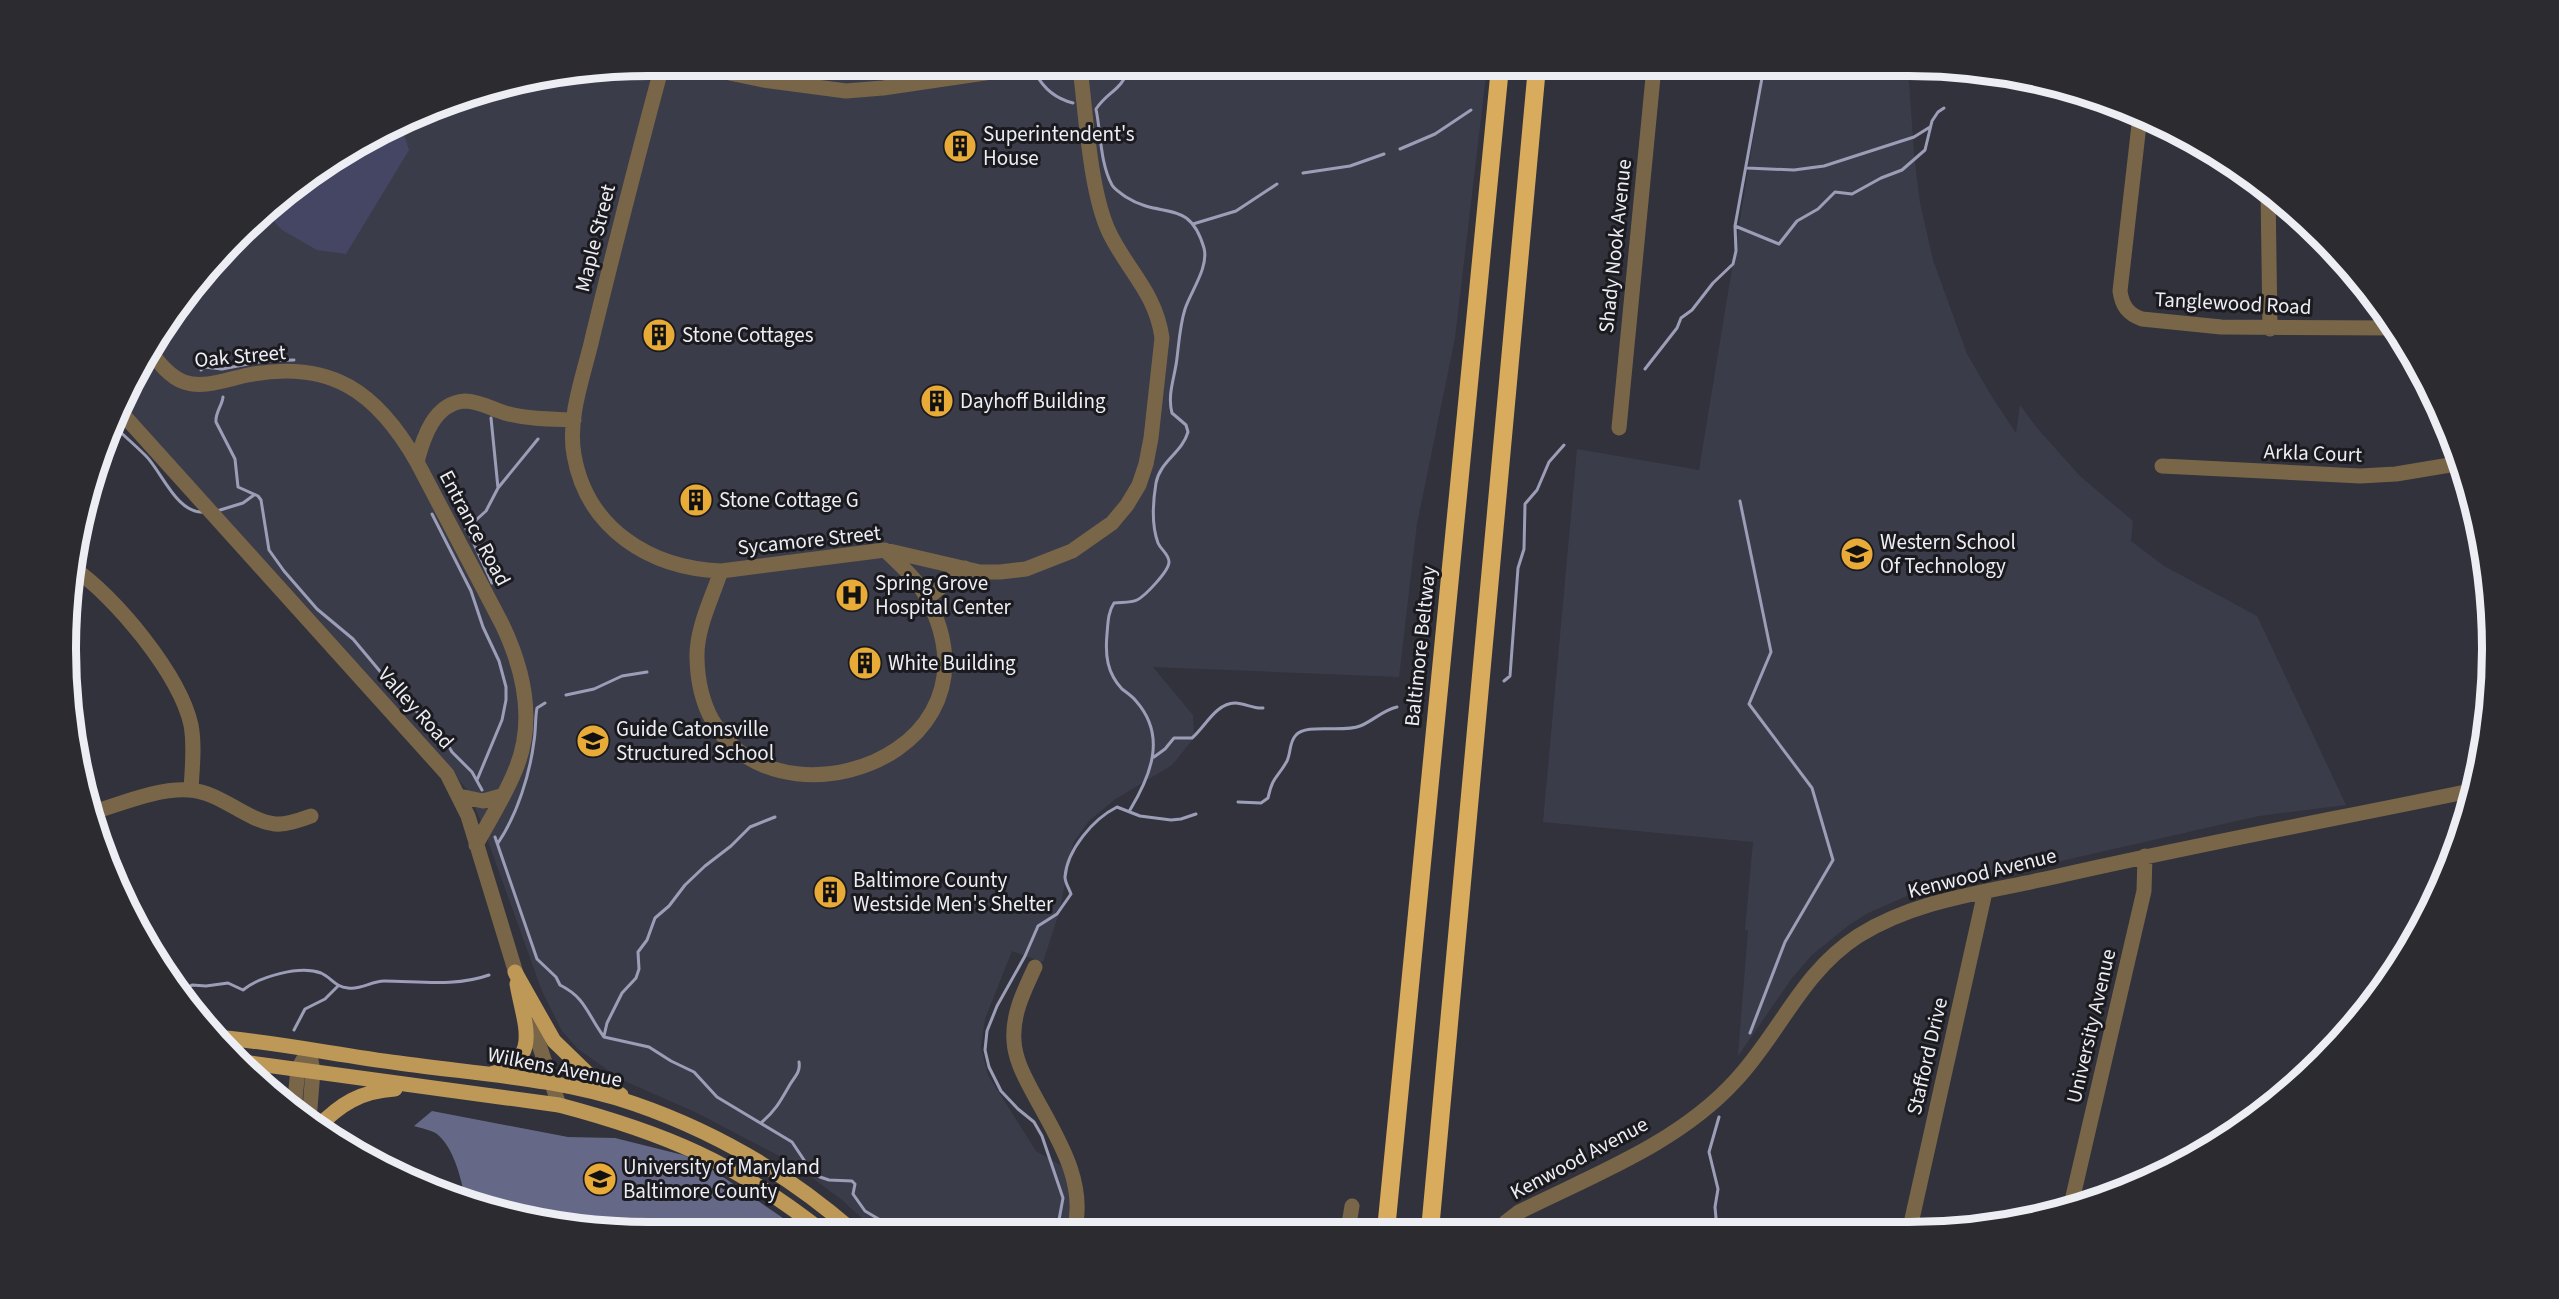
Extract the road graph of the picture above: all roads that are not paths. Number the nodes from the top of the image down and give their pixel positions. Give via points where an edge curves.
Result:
1 (659, 76) edge
2 (744, 76) edge
3 (968, 76) edge
4 (1081, 76) edge
5 (1499, 76) edge
6 (1536, 76) edge
7 (1653, 76) edge
8 (2139, 125) edge
9 (2268, 203) edge
10 (2384, 328) edge
11 (2270, 329) junction
12 (156, 358) edge
13 (126, 418) edge
14 (574, 420) junction
15 (1619, 428) dead end
16 (417, 462) junction
17 (2452, 465) edge
18 (2162, 466) dead end
19 (885, 550) junction
20 (965, 568) junction
21 (721, 571) junction
22 (81, 574) edge
23 (927, 598) junction
24 (191, 790) junction
25 (2464, 792) edge
26 (459, 796) junction
27 (501, 796) junction
28 (100, 810) edge
29 (311, 816) dead end
30 (476, 845) junction
31 (2145, 856) junction
32 (1985, 892) junction
33 (1035, 967) dead end
34 (515, 972) junction
35 (229, 1038) edge
36 (309, 1050) junction
37 (253, 1063) edge
38 (306, 1070) junction
39 (488, 1075) junction
40 (552, 1084) junction
41 (429, 1088) junction
42 (297, 1100) edge
43 (634, 1104) junction
44 (559, 1105) junction
45 (308, 1109) edge
46 (324, 1121) edge
47 (2072, 1199) edge
48 (1352, 1206) dead end
49 (811, 1222) edge
50 (842, 1222) edge
51 (1075, 1222) edge
52 (1349, 1222) edge
53 (1387, 1222) edge
54 (1431, 1222) edge
55 (1506, 1222) edge
56 (1911, 1222) edge

1 - 14 street, Maple Street
2 - 3 street via 846,91
4 - 20 street, Sycamore Street via 1094,173 1108,231 1143,283 1160,321 1161,357 1146,464 1139,485 1112,523 1072,551 1026,569 999,572
5 - 53 highway, Baltimore Beltway
6 - 54 highway
7 - 15 street, Shady Nook Avenue
8 - 11 street, Tanglewood Road via 2120,291 2126,309 2142,319
9 - 11 street
10 - 11 street, Tanglewood Road
12 - 16 street, Oak Street via 169,373 190,383 215,383 271,372 330,377 350,386 386,417
13 - 26 street, Valley Road via 430,753
14 - 16 street, Entrance Road via 528,418 465,401 436,416
14 - 21 street, Sycamore Street via 572,437 578,474 599,513 613,528 629,543 663,561
16 - 27 street, Entrance Road via 502,624 520,668 526,704 524,736 516,770
17 - 18 street, Arkla Court via 2360,476
19 - 20 street, Sycamore Street
19 - 21 street, Sycamore Street
19 - 23 street
20 - 23 street
21 - 23 street via 699,635 700,683 708,710 720,731 747,758 789,773 821,775 855,770 896,750 927,722 943,682 945,662 938,624
22 - 24 street via 122,614 176,686 191,725
24 - 28 street via 157,793
24 - 29 street via 276,824
25 - 31 street, Kenwood Avenue
26 - 27 street via 483,801
26 - 30 street, Valley Road
27 - 30 street, Entrance Road
30 - 34 street, Valley Road
31 - 32 street, Kenwood Avenue
31 - 47 street, University Avenue via 2144,891
32 - 55 street, Kenwood Avenue via 1910,911 1856,938 1802,988 1752,1062 1700,1112 1642,1150
32 - 56 street, Stafford Drive
33 - 51 street via 1016,1011 1014,1041 1024,1077 1071,1171
34 - 39 main road via 527,1045 516,1064
34 - 40 street, Valley Road
34 - 43 main road via 542,1023 567,1055
35 - 36 main road, Wilkens Avenue
36 - 38 street
36 - 39 main road, Wilkens Avenue
37 - 38 main road, Wilkens Avenue
38 - 41 main road, Wilkens Avenue
38 - 42 street
38 - 45 street
39 - 40 main road, Wilkens Avenue
40 - 43 main road, Wilkens Avenue
40 - 44 street, Valley Road
41 - 44 main road, Wilkens Avenue
41 - 46 main road via 363,1094
43 - 50 main road, Wilkens Avenue via 679,1121 761,1162
44 - 49 main road, Wilkens Avenue via 626,1124 713,1159
48 - 52 street

